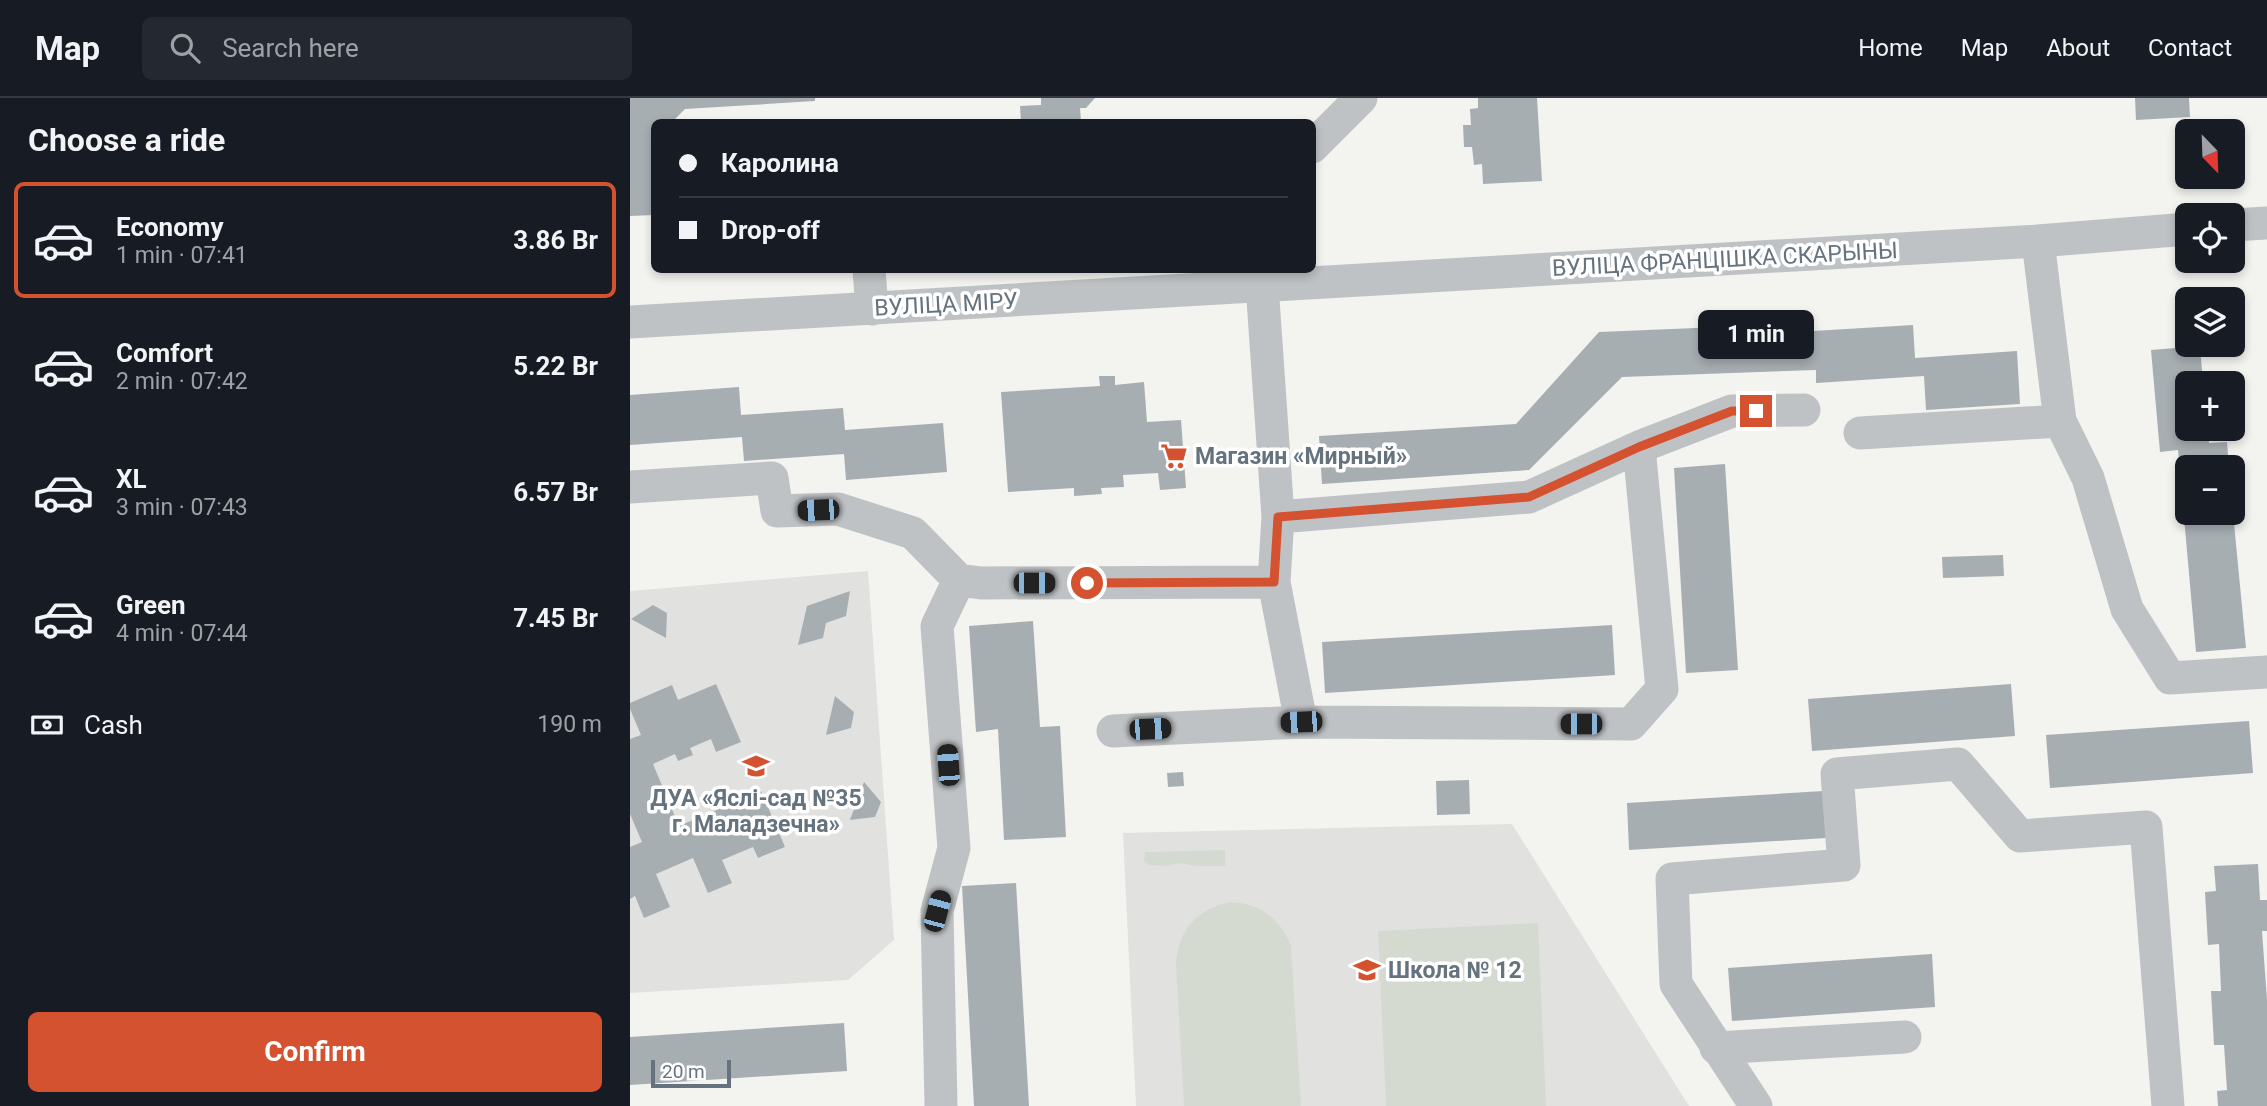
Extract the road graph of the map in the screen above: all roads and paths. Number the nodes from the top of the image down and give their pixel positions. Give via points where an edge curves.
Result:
1 (1361, 98) edge
2 (1316, 143) edge
3 (2267, 223) edge
4 (2245, 224) edge
5 (2175, 230) edge
6 (2038, 241) junction
7 (869, 273) edge
8 (1261, 278) edge
9 (872, 309) junction
10 (630, 322) edge
11 (1804, 410) dead end
12 (2060, 421) junction
13 (1860, 433) dead end
14 (1639, 447) junction
15 (630, 486) edge
16 (1278, 517) junction
17 (959, 580) junction
18 (1274, 582) junction
19 (2267, 672) edge
20 (1301, 722) junction
21 (1112, 731) dead end
22 (1905, 1037) dead end
23 (1716, 1048) junction
24 (941, 1106) edge
25 (1756, 1106) edge
26 (2168, 1106) edge

1 - 2 street
3 - 4 street
5 - 6 street, ВУЛІЦА ФРАНЦІШКА СКАРЫНЫ
6 - 8 street, ВУЛІЦА ФРАНЦІШКА СКАРЫНЫ
6 - 12 street
7 - 9 street
8 - 9 street, ВУЛІЦА МІРУ
8 - 16 street
9 - 10 street, ВУЛІЦА МІРУ
11 - 14 street via 1732,411
12 - 13 street
12 - 19 street via 2088,478 2127,609 2170,678
14 - 16 street via 1529,497
14 - 20 street via 1662,689 1631,724
15 - 17 street via 772,478 777,511 838,509 913,533
16 - 18 street
17 - 18 street
17 - 24 street via 937,626 954,848 937,911
18 - 20 street
20 - 21 street
22 - 23 street
23 - 25 street
23 - 26 street via 1676,984 1672,878 1844,865 1837,774 1958,764 2020,836 2146,827

